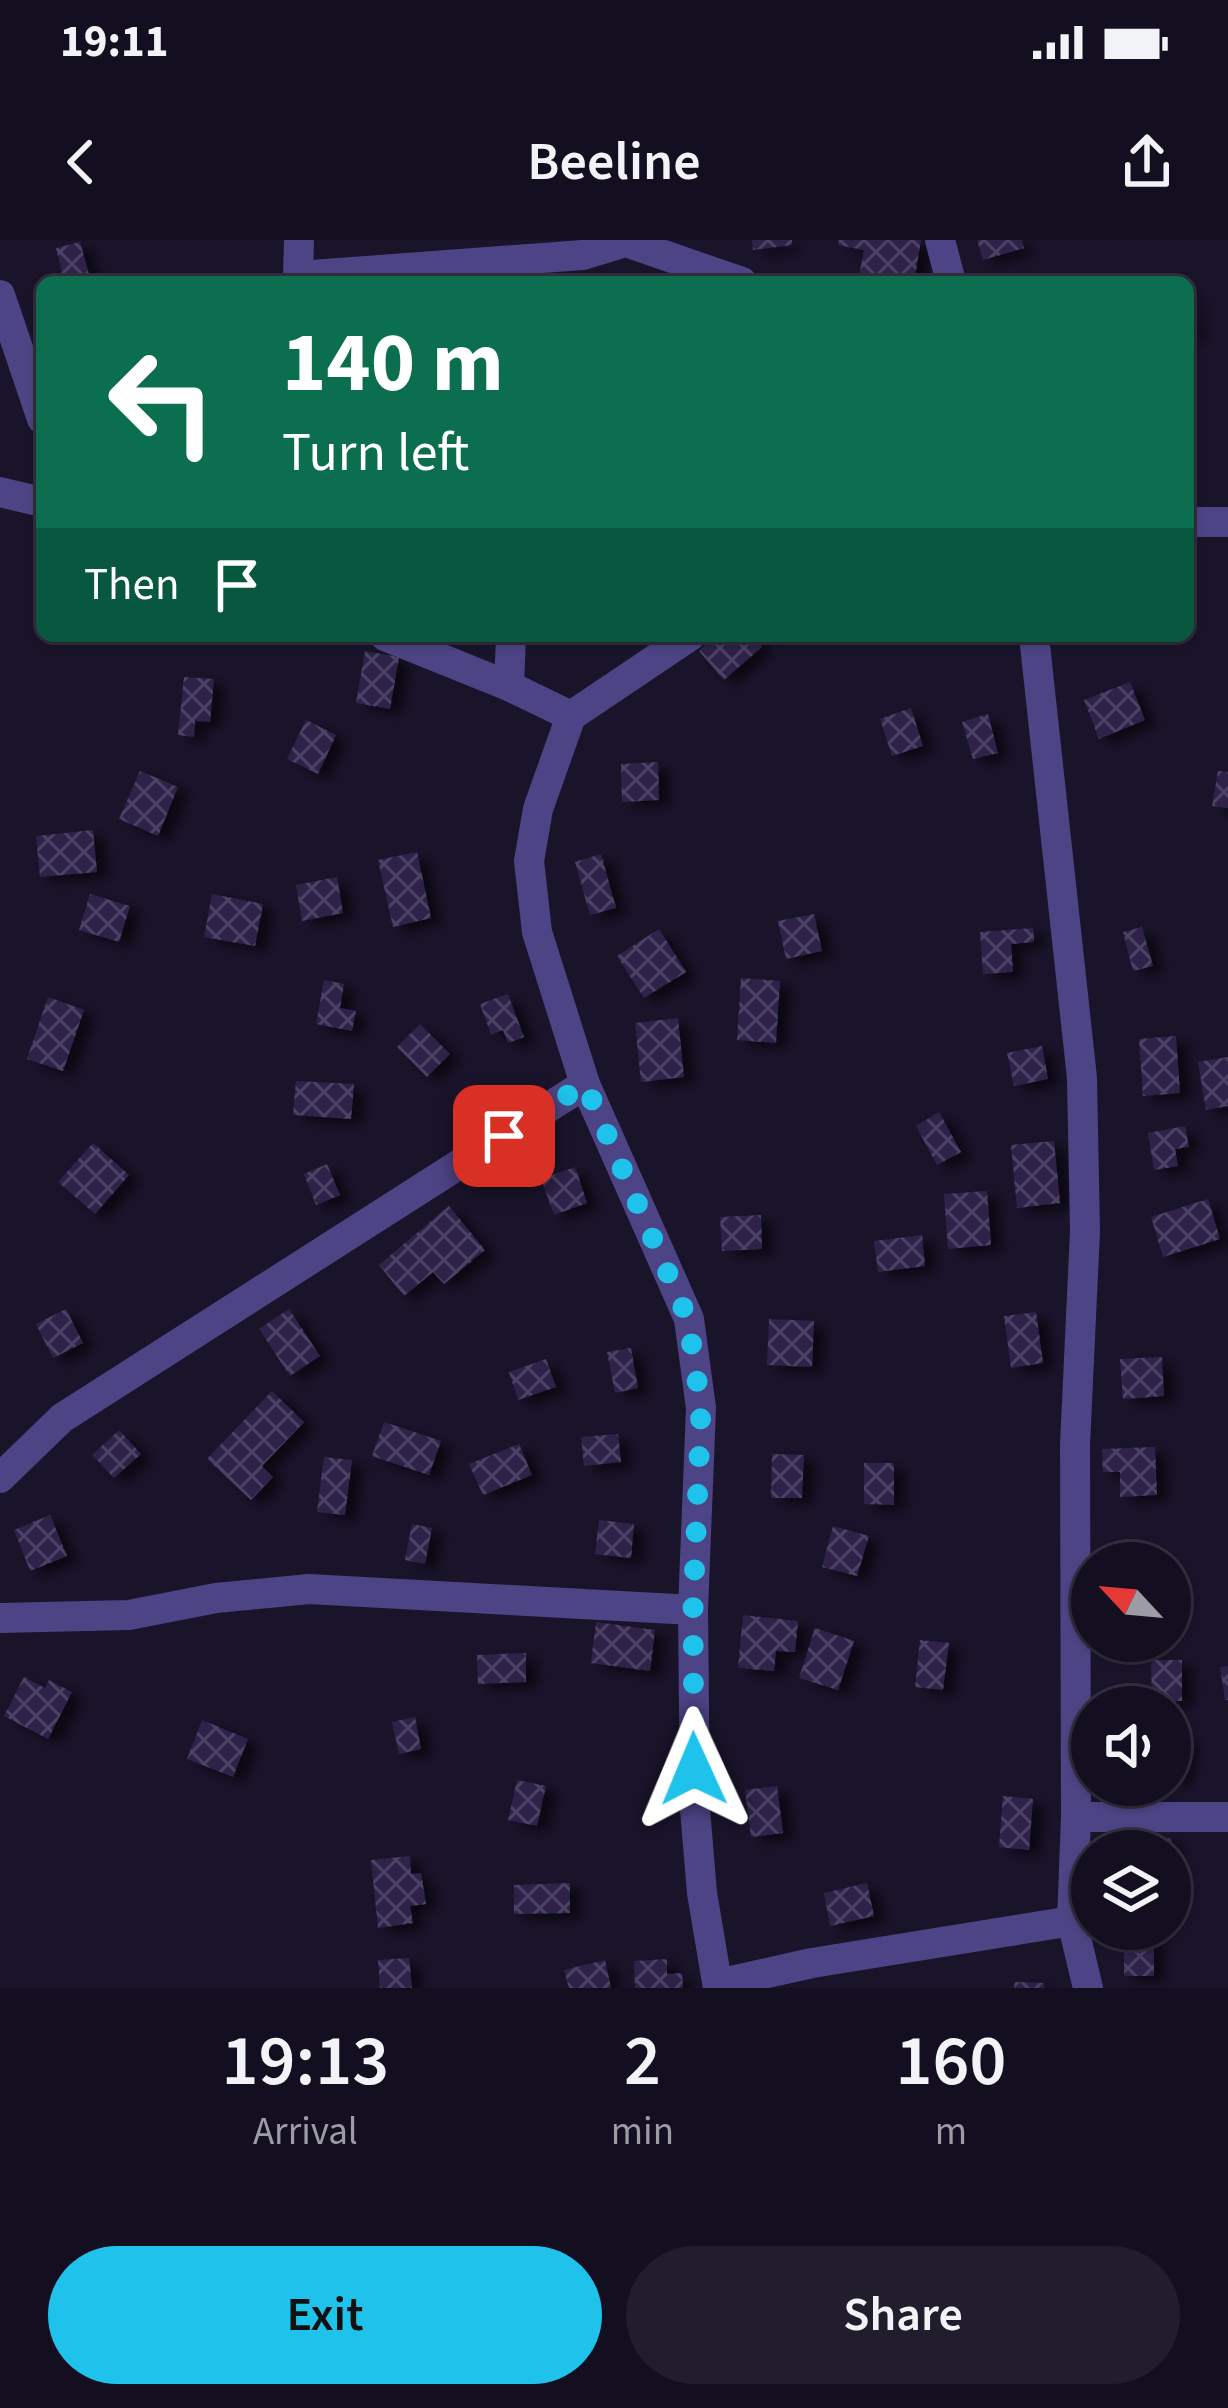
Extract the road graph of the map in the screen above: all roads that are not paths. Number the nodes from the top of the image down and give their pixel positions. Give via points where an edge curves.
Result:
1 (299, 240) edge
2 (940, 240) edge
3 (625, 241) edge
4 (578, 269) edge
5 (298, 276) edge
6 (382, 276) edge
7 (725, 276) edge
8 (949, 276) edge
9 (0, 295) edge
10 (36, 401) edge
11 (0, 492) edge
12 (36, 501) edge
13 (1194, 522) edge
14 (1228, 522) edge
15 (400, 642) edge
16 (511, 642) edge
17 (681, 642) edge
18 (1035, 642) edge
19 (509, 686) junction
20 (571, 716) junction
21 (585, 1084) junction
22 (0, 1478) edge
23 (693, 1610) junction
24 (0, 1618) edge
25 (1076, 1817) junction
26 (1228, 1817) edge
27 (1076, 1830) edge
28 (1071, 1921) edge
29 (1079, 1950) edge
30 (718, 1986) edge
31 (1088, 1988) edge

1 - 5 street
2 - 8 street
3 - 4 street
3 - 7 street
4 - 6 street
9 - 10 street
11 - 12 street
13 - 14 street
15 - 19 street
16 - 19 street
17 - 20 street
18 - 25 street via 1082,1078
19 - 20 street
20 - 21 street via 529,860 537,932
21 - 22 street via 62,1418
21 - 23 street via 688,1319 701,1408
23 - 24 street via 310,1589 129,1615
23 - 30 street via 695,1809
25 - 26 street
25 - 27 street
28 - 30 street
29 - 31 street

